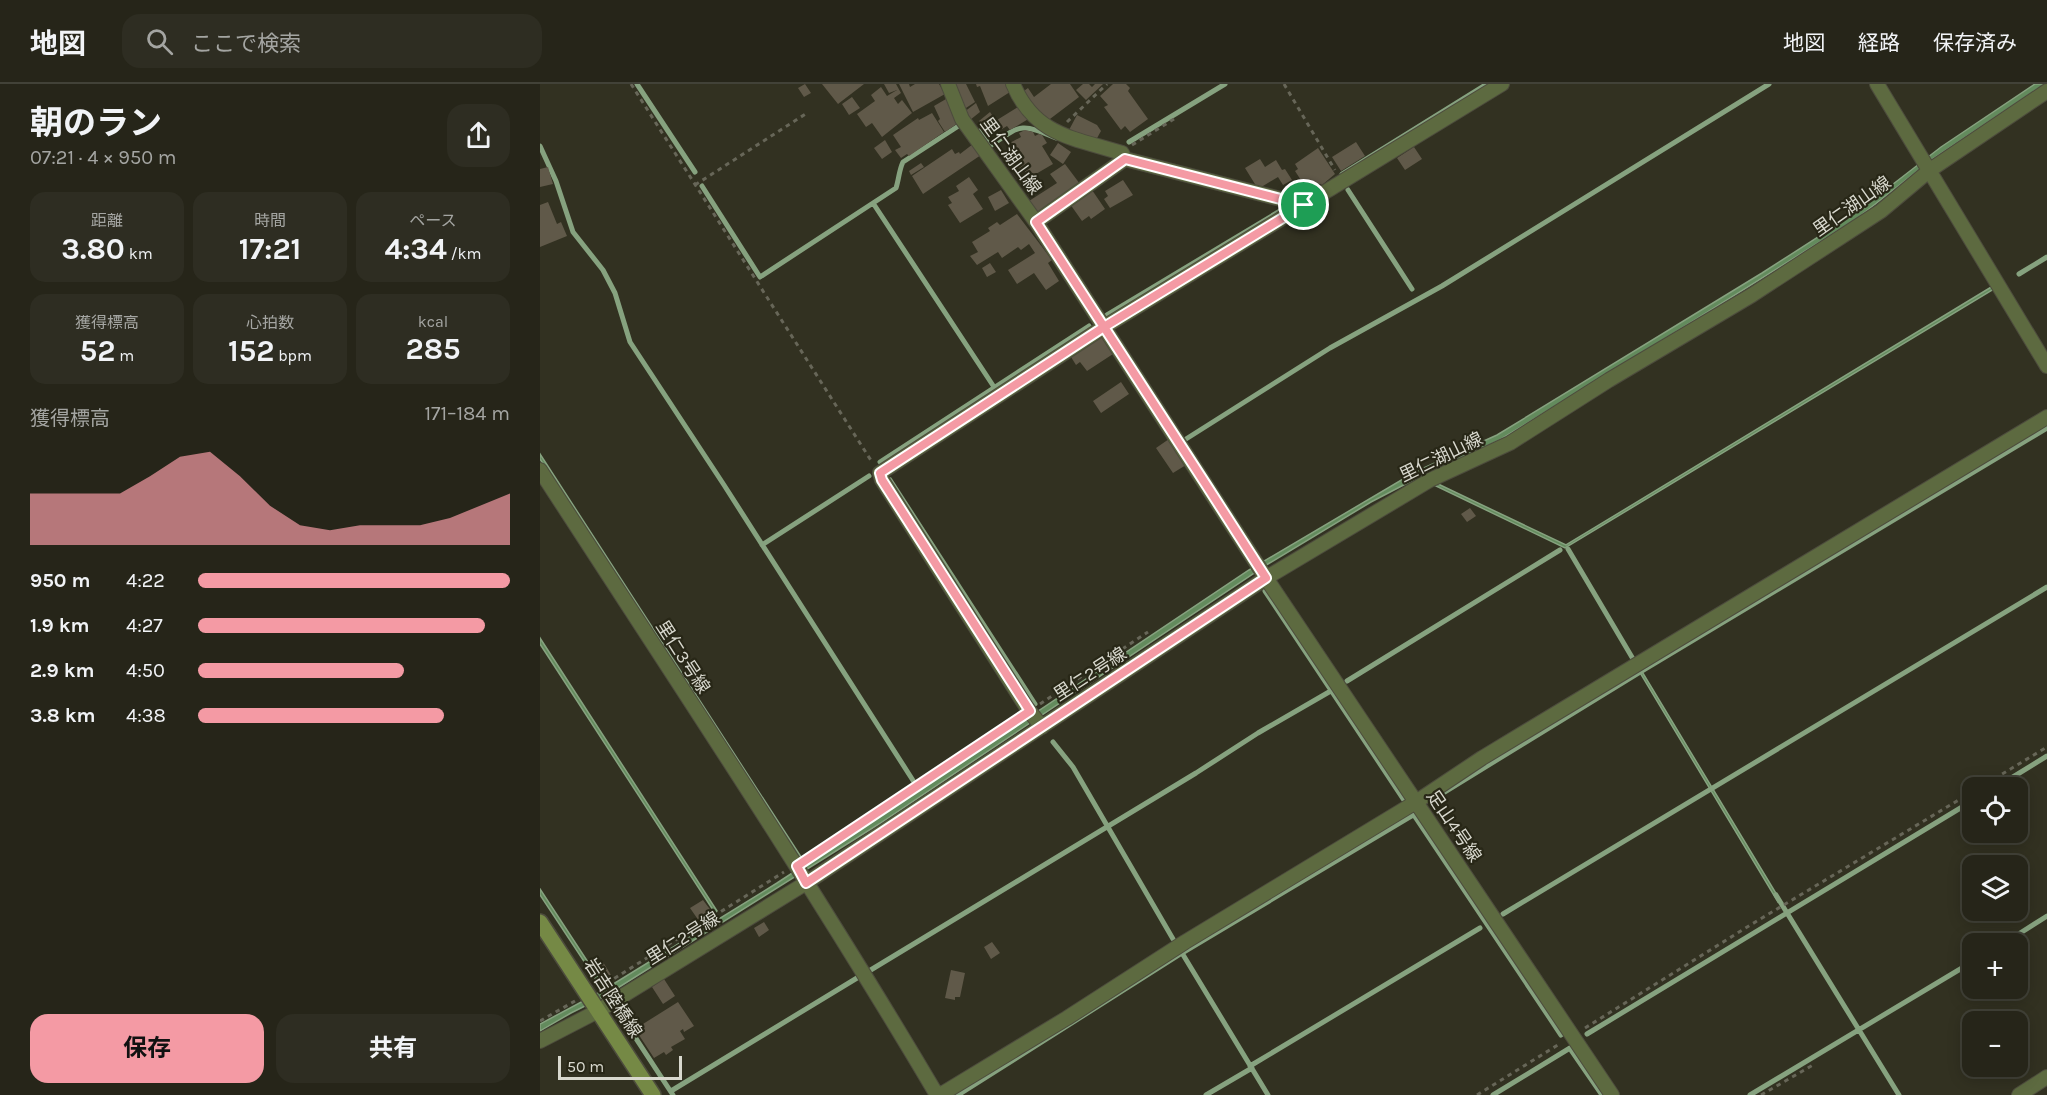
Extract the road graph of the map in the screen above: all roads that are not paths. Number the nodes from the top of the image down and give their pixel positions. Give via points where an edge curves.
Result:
1 (948, 84) edge
2 (1013, 84) edge
3 (1502, 84) edge
4 (1877, 84) edge
5 (2047, 91) edge
6 (1124, 156) junction
7 (1930, 170) junction
8 (1304, 205) junction
9 (1036, 222) junction
10 (1104, 327) junction
11 (2047, 366) edge
12 (2047, 417) edge
13 (540, 470) edge
14 (1266, 578) junction
15 (1042, 727) junction
16 (1416, 802) junction
17 (806, 883) junction
18 (540, 922) edge
19 (598, 1011) junction
20 (540, 1041) edge
21 (2047, 1077) edge
22 (654, 1095) edge
23 (938, 1095) edge
24 (1612, 1095) edge
25 (2019, 1095) edge

1 - 9 street, 里仁湖山線 via 962,119
2 - 6 street via 1031,115 1047,128
3 - 8 street
4 - 7 street
5 - 7 street, 里仁湖山線
6 - 8 street
6 - 9 street
7 - 11 street
7 - 14 street, 里仁湖山線 via 1881,212 1510,443 1430,480
8 - 10 street
9 - 10 street, 里仁湖山線
10 - 14 street, 里仁湖山線
10 - 15 street via 880,473
12 - 16 street via 1482,758
13 - 17 street, 里仁3号線
14 - 15 street, 里仁2号線
14 - 16 street, 足山4号線
15 - 17 street, 里仁2号線
16 - 23 street
16 - 24 street, 足山4号線
17 - 19 street, 里仁2号線
17 - 23 street, 里仁3号線
18 - 19 street, 岩吉陸橋線
19 - 20 street, 里仁2号線
19 - 22 street, 岩吉陸橋線
21 - 25 street

